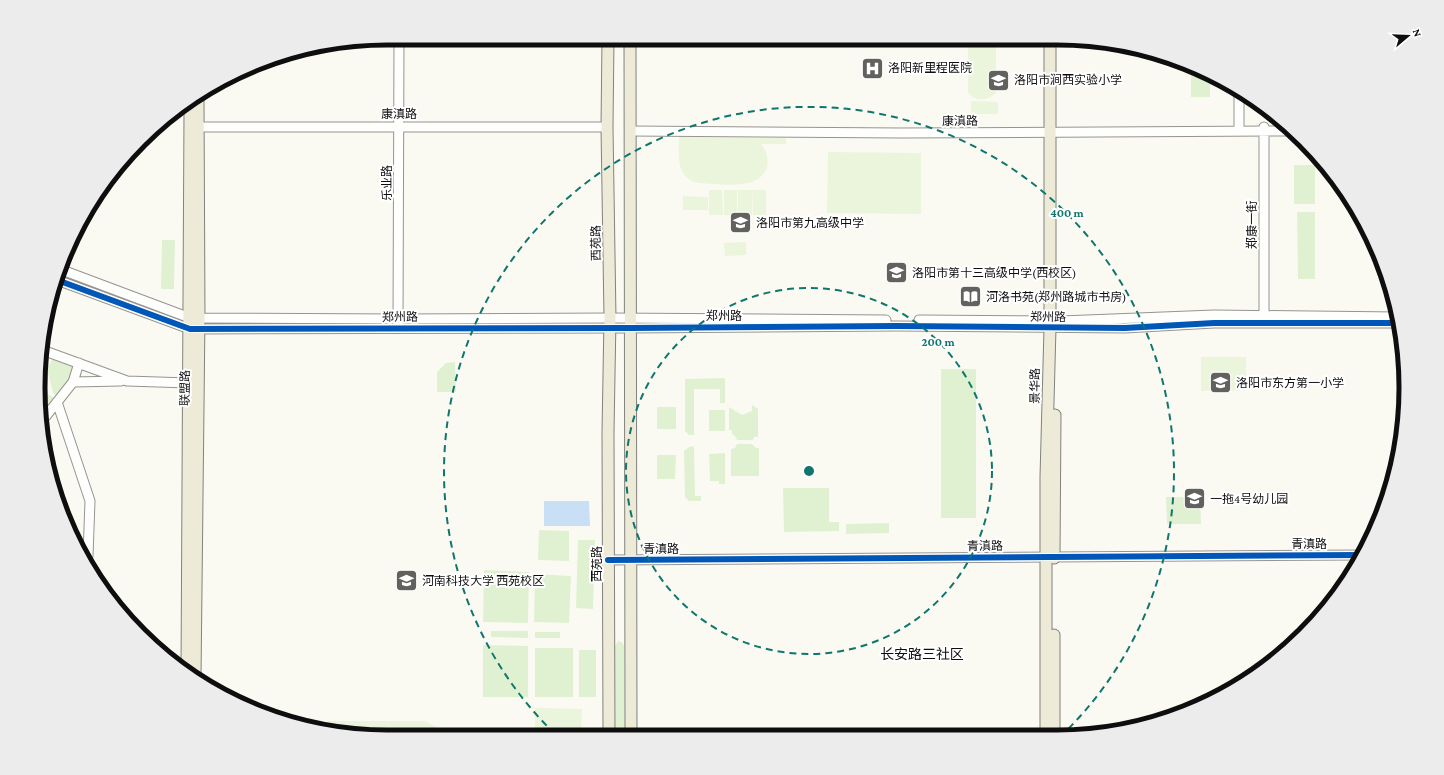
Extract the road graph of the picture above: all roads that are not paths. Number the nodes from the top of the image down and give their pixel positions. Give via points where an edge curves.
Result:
1 (399, 45) edge
2 (404, 45) edge
3 (608, 45) edge
4 (630, 45) edge
5 (1050, 45) edge
6 (1056, 45) edge
7 (1239, 98) edge
8 (197, 103) edge
9 (192, 107) edge
10 (1239, 127) junction
11 (1279, 128) edge
12 (402, 129) junction
13 (630, 129) junction
14 (1264, 129) junction
15 (194, 130) junction
16 (607, 130) junction
17 (1053, 130) junction
18 (1282, 130) edge
19 (65, 271) edge
20 (62, 281) edge
21 (1391, 317) edge
22 (1264, 319) junction
23 (194, 323) junction
24 (610, 323) junction
25 (630, 323) junction
26 (1392, 323) edge
27 (401, 324) junction
28 (1053, 324) junction
29 (47, 351) edge
30 (79, 363) junction
31 (126, 381) junction
32 (73, 382) junction
33 (189, 383) junction
34 (57, 402) junction
35 (46, 415) edge
36 (88, 554) edge
37 (1355, 555) edge
38 (1050, 557) junction
39 (608, 560) junction
40 (631, 561) junction
41 (187, 665) edge
42 (195, 671) edge
43 (609, 730) edge
44 (632, 730) edge
45 (1046, 730) edge
46 (1054, 730) edge

1 - 12 street, 乐业路
2 - 12 street, 乐业路
3 - 16 main road, 西苑路
4 - 13 main road
5 - 17 main road, 景华路
6 - 17 main road, 景华路
7 - 10 street
8 - 15 main road, 联盟路
9 - 15 main road, 联盟路
10 - 14 street, 康滇路
10 - 17 street, 康滇路
11 - 14 street, 康滇路
12 - 15 street, 康滇路
12 - 16 street, 康滇路
12 - 27 street, 乐业路
13 - 17 street, 康滇路
13 - 25 main road
14 - 17 street, 康滇路
14 - 18 street, 康滇路
14 - 22 street, 郑康一街
15 - 23 main road, 联盟路
16 - 24 main road, 西苑路
17 - 28 main road, 景华路
19 - 23 street, 郑州路
20 - 23 street, 郑州路
21 - 22 street, 郑州路
22 - 26 street, 郑州路
22 - 28 street, 郑州路 via 1125,328
23 - 27 street, 郑州路
23 - 33 main road, 联盟路
23 - 42 main road, 联盟路
24 - 25 street, 郑州路
24 - 27 street, 郑州路
24 - 39 main road, 西苑路
25 - 28 street, 郑州路
25 - 40 main road
28 - 38 main road, 景华路
29 - 30 street
30 - 31 street
30 - 32 street
31 - 32 street
31 - 33 street
32 - 34 street
33 - 41 main road, 联盟路
34 - 35 street
34 - 36 street via 90,501
37 - 38 street, 青滇路
38 - 40 street, 青滇路
38 - 45 main road, 景华路
38 - 46 main road, 景华路
39 - 40 street, 青滇路
39 - 43 main road, 西苑路
40 - 44 main road

